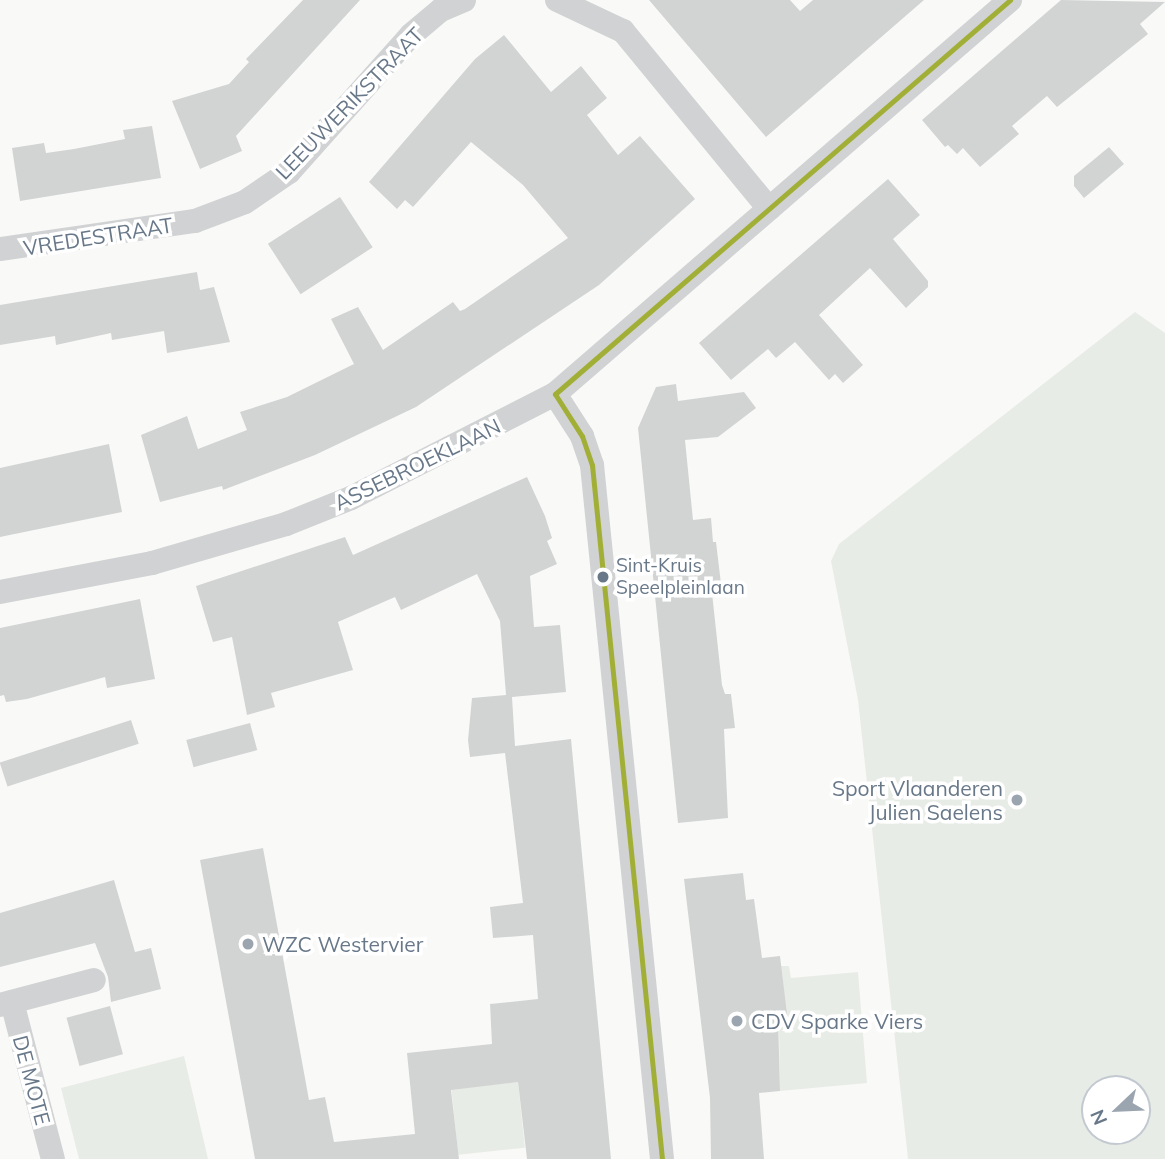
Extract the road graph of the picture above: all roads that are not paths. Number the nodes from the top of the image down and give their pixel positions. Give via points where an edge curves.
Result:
1 (464, 0) edge
2 (557, 0) edge
3 (1010, 0) edge
4 (769, 209) junction
5 (195, 221) joint
6 (0, 249) edge
7 (555, 394) junction
8 (0, 592) edge
9 (94, 980) dead end
10 (6, 1003) edge
11 (53, 1159) edge
12 (663, 1159) edge

1 - 5 street, LEEUWERIKSTRAAT via 441,10 411,35 289,172 245,202
2 - 4 street via 623,31
3 - 4 street, ASSEBROEKLAAN
4 - 7 street, ASSEBROEKLAAN
5 - 6 street, VREDESTRAAT
7 - 8 street, ASSEBROEKLAAN via 351,498 286,524 190,554
7 - 12 street via 582,436 592,465
9 - 10 street, DE MOTE
10 - 11 street, DE MOTE

